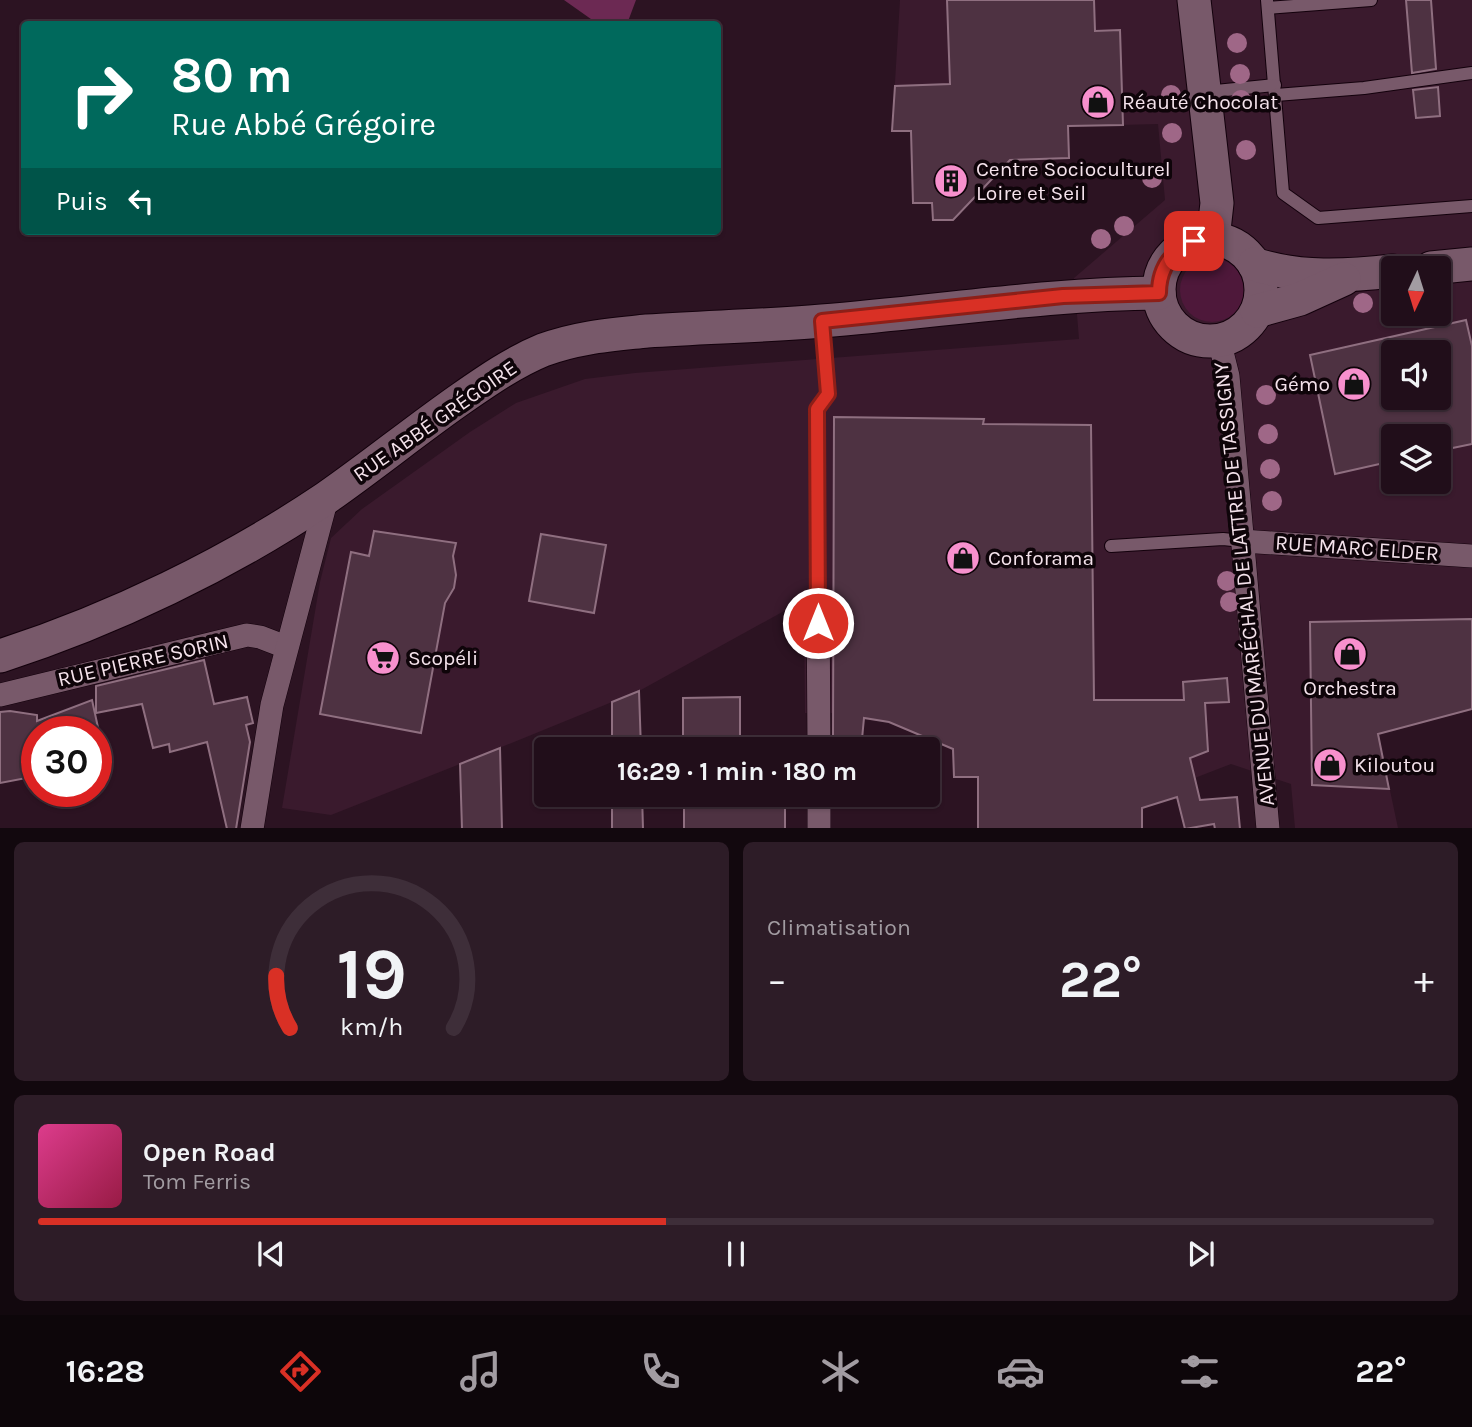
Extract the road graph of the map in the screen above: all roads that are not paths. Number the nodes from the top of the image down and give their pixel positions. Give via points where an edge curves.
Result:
1 (1194, 0) edge
2 (1371, 0) edge
3 (1268, 4) edge
4 (1472, 73) edge
5 (1275, 90) junction
6 (1205, 92) junction
7 (1472, 206) edge
8 (1213, 239) junction
9 (1254, 264) junction
10 (1472, 264) edge
11 (1451, 266) edge
12 (1381, 272) edge
13 (1352, 275) junction
14 (1159, 293) junction
15 (1256, 311) junction
16 (822, 321) junction
17 (1219, 340) junction
18 (327, 498) junction
19 (1242, 541) junction
20 (1111, 546) dead end
21 (1472, 556) edge
22 (818, 598) joint
23 (286, 647) junction
24 (0, 656) edge
25 (0, 695) edge
26 (818, 737) edge
27 (819, 807) edge
28 (252, 828) edge
29 (819, 828) edge
30 (1268, 828) edge

1 - 6 street
2 - 3 lane
3 - 5 lane
4 - 5 lane via 1364,88
5 - 6 lane
5 - 7 lane via 1283,193 1318,218
6 - 8 street via 1217,203
8 - 9 street via 1237,246
8 - 14 street via 1194,241 1177,250 1161,274
9 - 13 street via 1297,274
9 - 15 street via 1261,288
10 - 11 street
12 - 13 street
13 - 15 street via 1300,299
14 - 16 street, RUE ABBÉ GRÉGOIRE via 1063,296
14 - 17 street via 1174,326 1195,338
15 - 17 street via 1241,330
16 - 18 street, RUE ABBÉ GRÉGOIRE via 590,336 542,351 499,373
16 - 22 lane via 828,394 817,409
17 - 19 street, AVENUE DU MARÉCHAL DE LATTRE DE TASSIGNY via 1228,376
18 - 23 street
18 - 24 street, RUE ABBÉ GRÉGOIRE via 236,555 105,617
19 - 20 lane
19 - 21 street, RUE MARC ELDER
19 - 30 street, AVENUE DU MARÉCHAL DE LATTRE DE TASSIGNY
22 - 26 street
23 - 25 street, RUE PIERRE SORIN via 247,635
23 - 28 street
27 - 29 street

